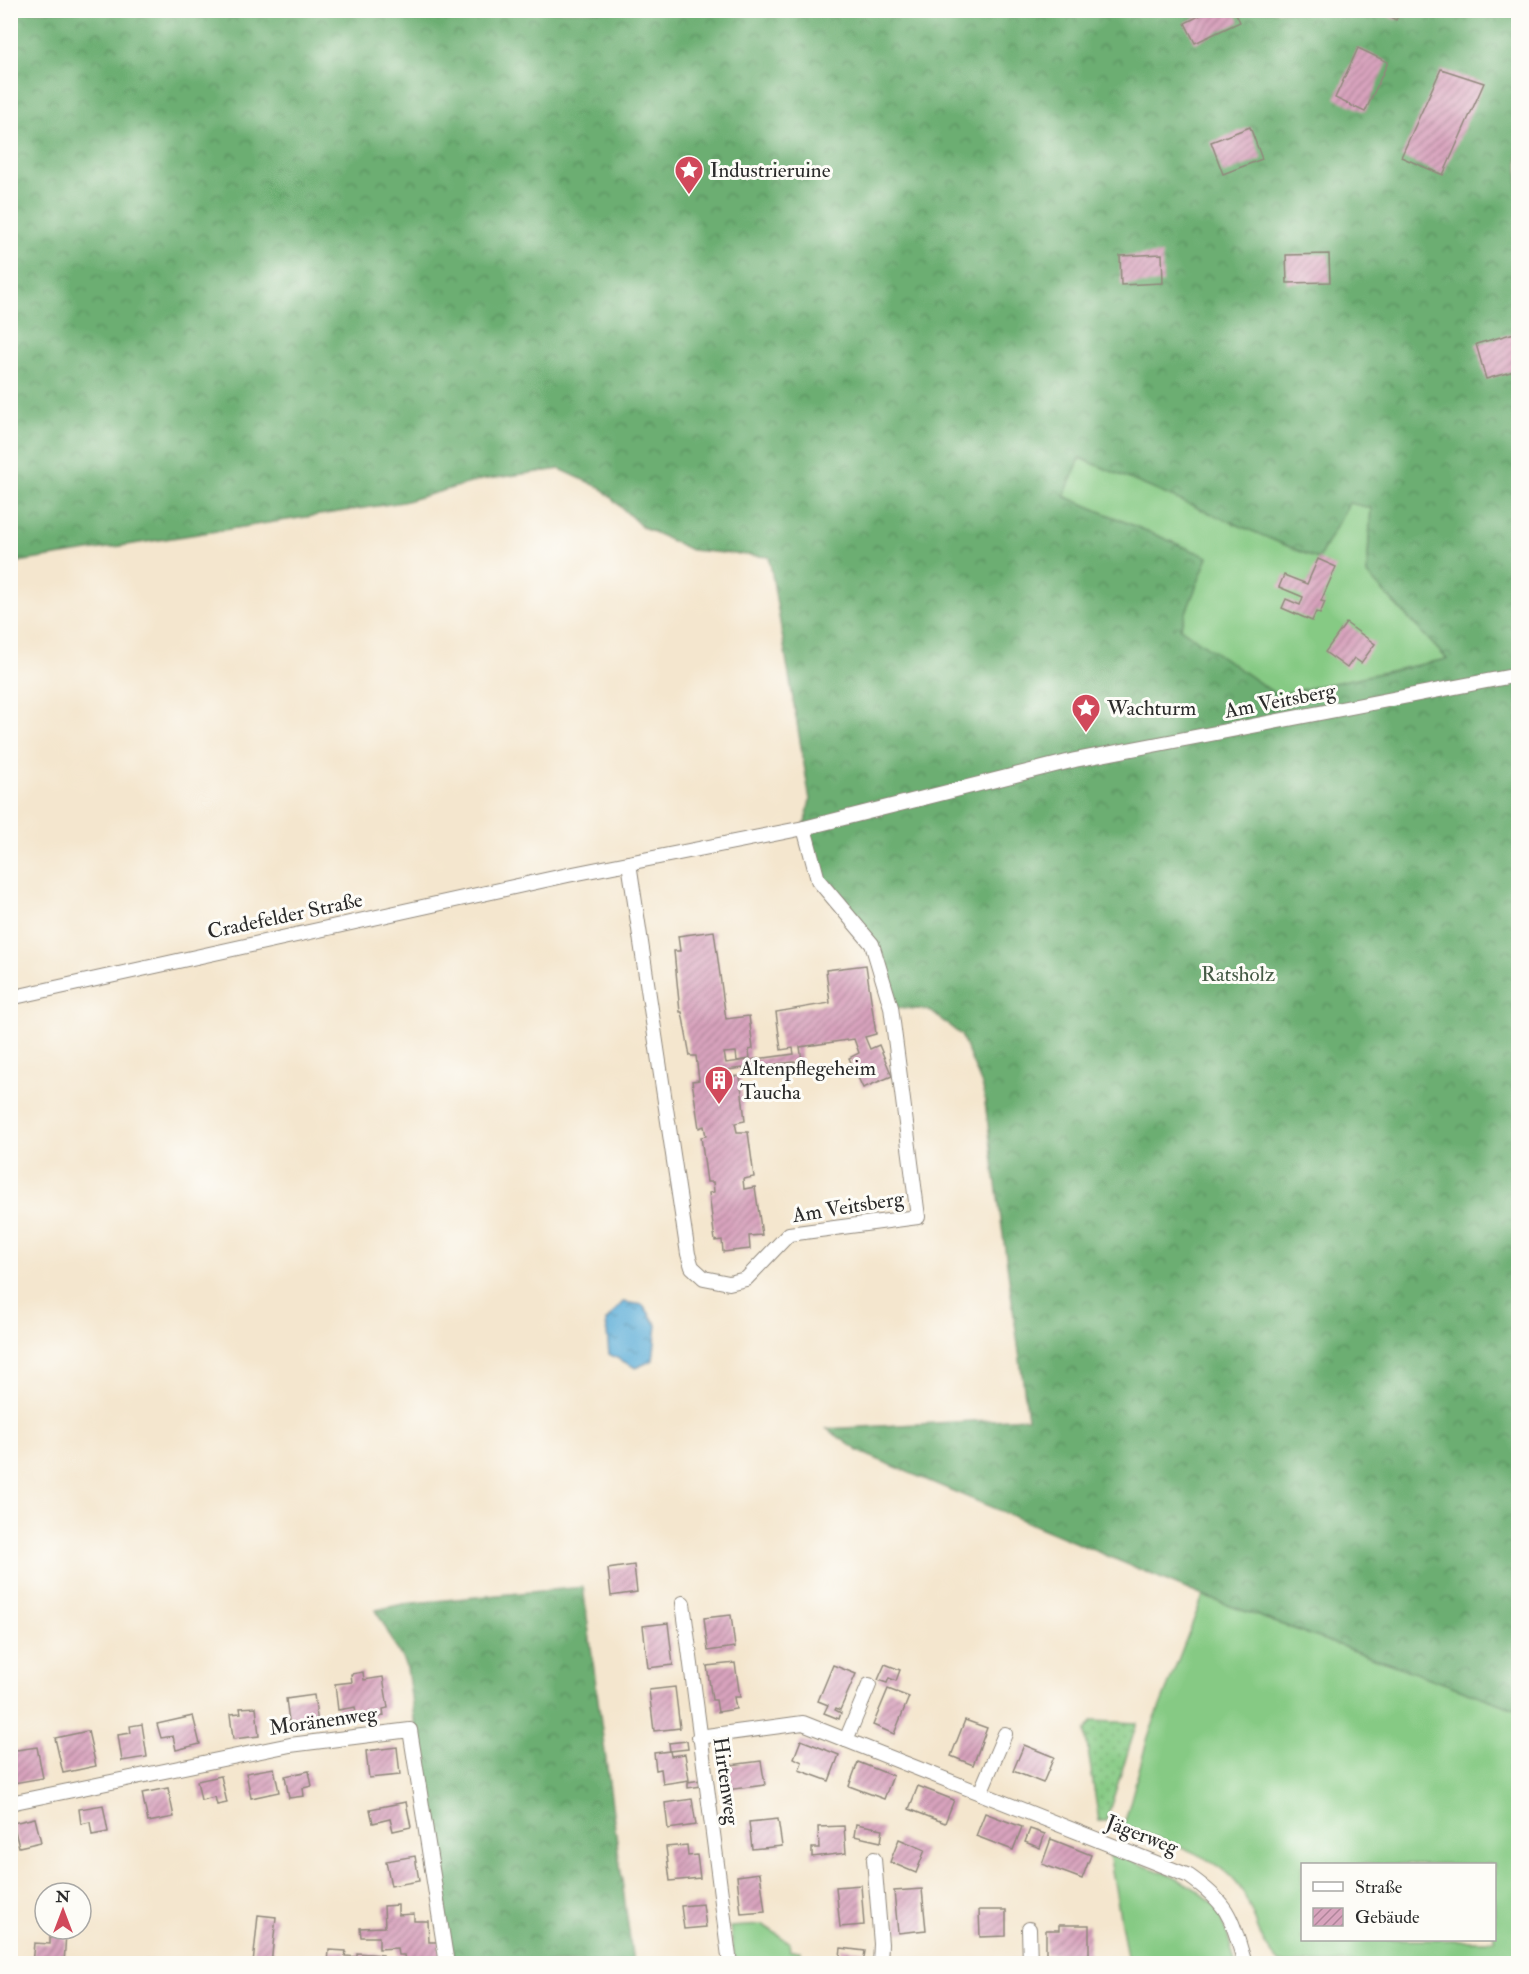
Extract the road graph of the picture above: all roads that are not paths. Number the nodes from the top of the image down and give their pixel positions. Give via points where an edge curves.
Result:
1 (1518, 675) edge
2 (804, 828) junction
3 (629, 863) junction
4 (568, 875) joint
5 (10, 998) edge
6 (683, 1603) dead end
7 (869, 1685) dead end
8 (1005, 1734) dead end
9 (699, 1737) junction
10 (846, 1740) junction
11 (980, 1793) junction
12 (10, 1803) edge
13 (874, 1859) dead end
14 (1029, 1929) dead end
15 (447, 1964) edge
16 (730, 1964) edge
17 (880, 1964) edge
18 (1030, 1964) edge
19 (1245, 1964) edge

1 - 2 street, Am Veitsberg via 1075,760
2 - 3 street, Am Veitsberg
2 - 3 street, Am Veitsberg via 818,880 872,944 891,1007 918,1217 789,1234 746,1279 729,1283 704,1278 692,1267 687,1254
3 - 4 street, Am Veitsberg
4 - 5 street, Cradefelder Straße
6 - 9 street, Hirtenweg
7 - 10 street
8 - 11 street
9 - 10 street, Jägerweg via 803,1723
9 - 16 street, Hirtenweg
10 - 11 street, Jägerweg
11 - 19 street, Jägerweg via 1189,1876 1214,1894 1230,1915
12 - 15 street, Moränenweg via 290,1745 410,1730
13 - 17 street
14 - 18 street

